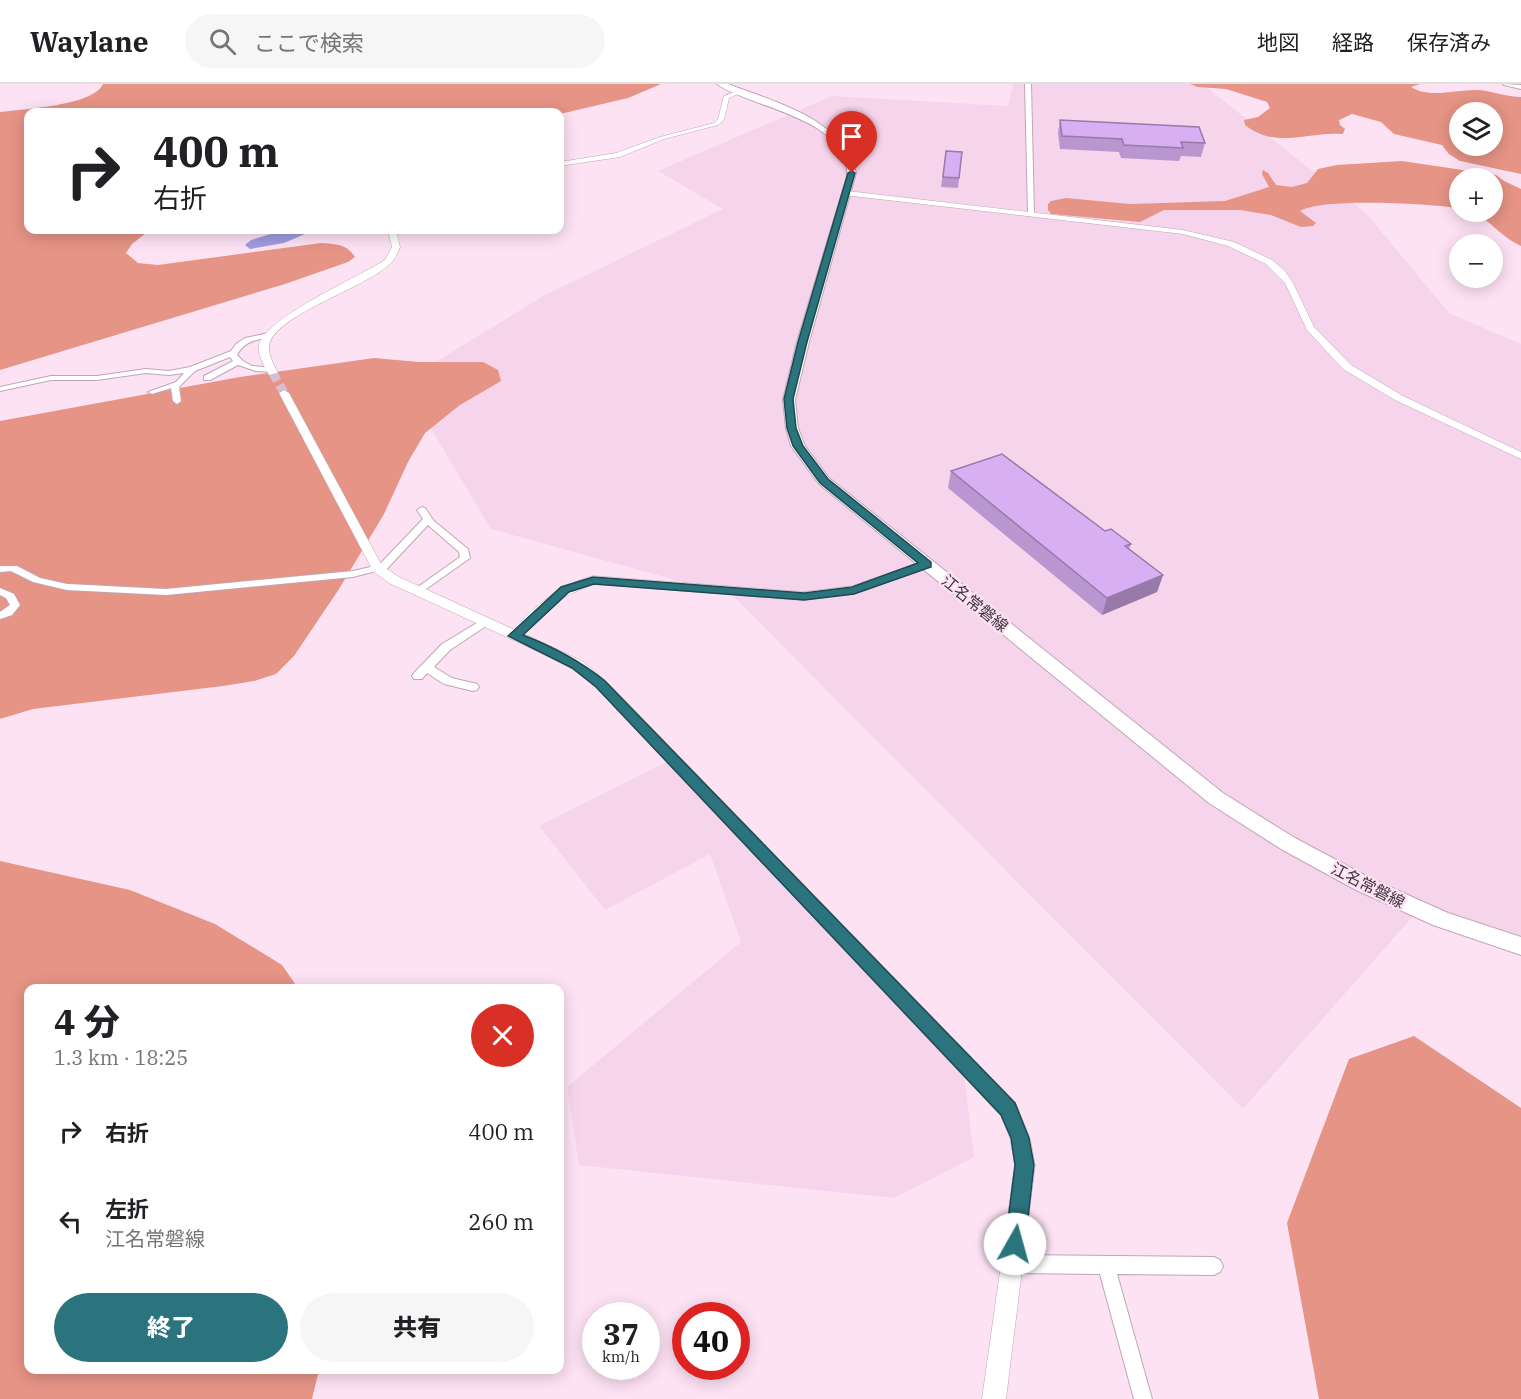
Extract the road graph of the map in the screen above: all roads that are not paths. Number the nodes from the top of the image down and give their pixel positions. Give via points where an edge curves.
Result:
1 (721, 84) edge
2 (1028, 84) edge
3 (1506, 84) edge
4 (1521, 87) edge
5 (739, 92) junction
6 (564, 163) edge
7 (847, 193) junction
8 (1031, 214) junction
9 (393, 234) edge
10 (269, 335) junction
11 (233, 353) junction
12 (238, 362) junction
13 (192, 369) junction
14 (273, 371) joint
15 (207, 378) dead end
16 (176, 384) junction
17 (0, 389) edge
18 (152, 392) dead end
19 (284, 393) tunnel mouth
20 (177, 401) dead end
21 (1521, 456) edge
22 (927, 564) junction
23 (0, 569) edge
24 (379, 569) junction
25 (0, 591) edge
26 (418, 591) junction
27 (0, 616) edge
28 (484, 622) junction
29 (514, 636) junction
30 (473, 687) dead end
31 (1521, 946) edge
32 (1013, 1264) junction
33 (1106, 1265) junction
34 (1214, 1266) dead end
35 (994, 1399) edge
36 (1143, 1399) edge

1 - 5 main road, 江名常磐線
2 - 8 street
3 - 4 street
5 - 6 street via 726,97 721,120 716,124 617,155
5 - 7 main road, 江名常磐線 via 796,113 819,126 840,145 852,173
7 - 8 street
7 - 22 main road, 江名常磐線 via 789,399 792,428 798,446 824,481
8 - 21 street via 1183,232 1218,240 1258,256 1282,273 1310,328 1347,367 1399,398
9 - 10 street via 396,247 388,261
10 - 11 street via 253,338
10 - 14 street via 264,348
11 - 12 street
11 - 13 street
12 - 14 street
12 - 15 street
13 - 16 street
13 - 17 street via 97,378 58,377
16 - 18 street
16 - 20 street
19 - 24 street
22 - 29 street via 854,590 804,596 593,580 565,589
22 - 31 main road, 江名常磐線 via 1216,798 1267,832 1389,898 1458,927
23 - 24 street via 13,568 37,580 68,587 166,592
24 - 26 street
24 - 26 street via 425,515 464,551 465,558
25 - 27 street via 10,596 15,605
26 - 28 street
28 - 29 street
28 - 30 street via 446,647 422,672
29 - 32 street via 577,664 601,684 1008,1109 1020,1138 1025,1165
32 - 33 street
32 - 35 street
33 - 34 street
33 - 36 street

